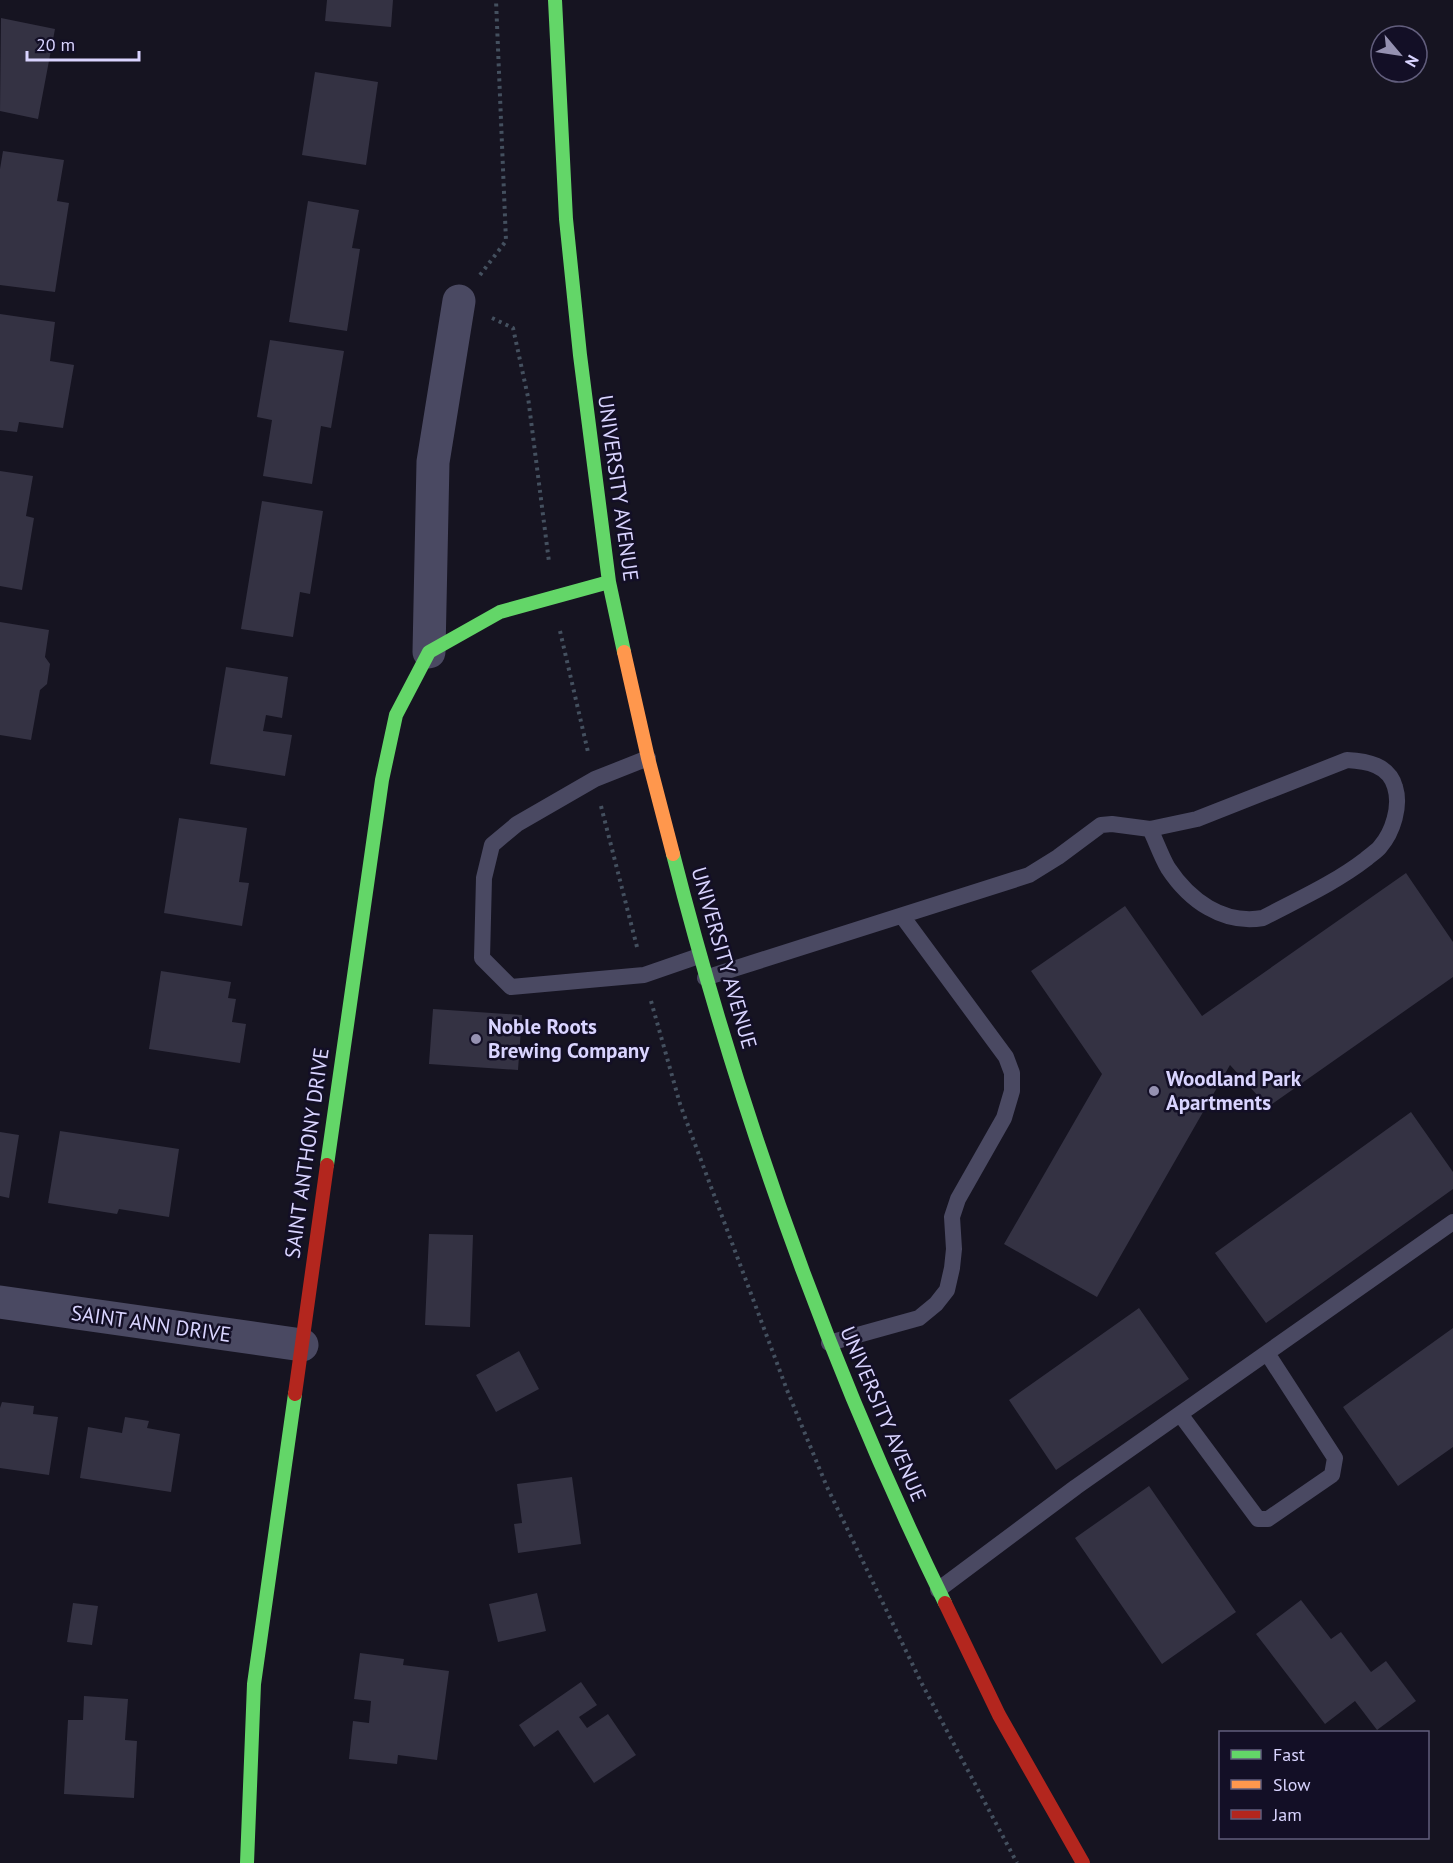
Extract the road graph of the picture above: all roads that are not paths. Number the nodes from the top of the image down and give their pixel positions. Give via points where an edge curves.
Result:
1 (555, 0) edge
2 (459, 301) dead end
3 (609, 582) junction
4 (429, 652) junction
5 (648, 758) junction
6 (1150, 829) junction
7 (902, 916) junction
8 (699, 956) junction
9 (705, 978) junction
10 (1453, 1222) edge
11 (0, 1302) edge
12 (829, 1343) junction
13 (302, 1345) junction
14 (1267, 1353) junction
15 (1180, 1414) junction
16 (938, 1590) junction
17 (248, 1863) edge
18 (1083, 1863) edge

1 - 3 main road, UNIVERSITY AVENUE via 566,219
2 - 4 street via 433,462
3 - 4 main road via 500,612
3 - 5 main road, UNIVERSITY AVENUE
4 - 13 main road, SAINT ANTHONY DRIVE via 396,715 382,780
5 - 8 main road, UNIVERSITY AVENUE
5 - 8 lane via 595,779 517,824 492,845 484,878 482,958 511,987 644,975
6 - 6 lane via 1197,819 1347,760 1368,762 1383,769 1395,784 1398,802 1392,826 1380,848 1350,871 1263,918 1247,921 1218,913 1191,896 1168,867
6 - 7 lane via 1101,825 1029,875
7 - 9 lane
7 - 12 lane via 1006,1057 1012,1073 1012,1092 1004,1118 958,1199 952,1217 953,1258 946,1290 936,1304 919,1318
8 - 9 main road, UNIVERSITY AVENUE
9 - 12 main road, UNIVERSITY AVENUE via 759,1151
10 - 14 lane
11 - 13 street, SAINT ANN DRIVE
12 - 16 main road, UNIVERSITY AVENUE
13 - 17 main road, SAINT ANTHONY DRIVE via 254,1684
14 - 15 lane
14 - 15 lane via 1335,1458 1332,1474 1268,1519 1258,1519
15 - 16 lane
16 - 18 main road, UNIVERSITY AVENUE via 999,1715

